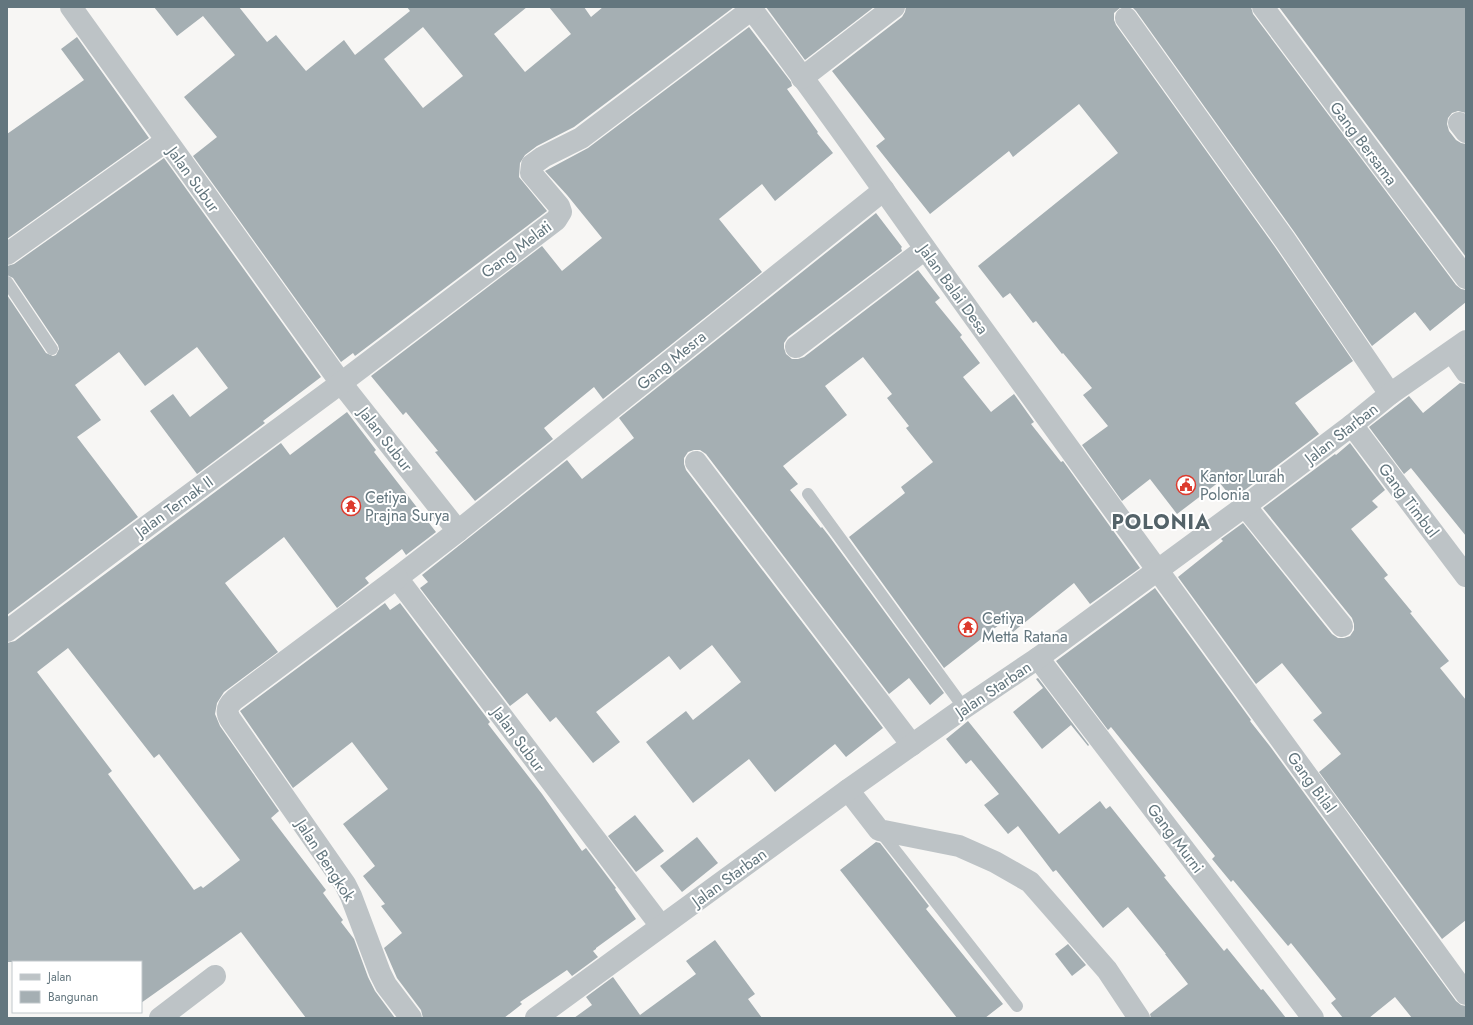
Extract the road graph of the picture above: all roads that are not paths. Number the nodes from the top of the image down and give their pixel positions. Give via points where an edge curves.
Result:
1 (71, 7) edge
2 (894, 7) edge
3 (1263, 7) edge
4 (751, 8) edge
5 (1126, 18) dead end
6 (802, 78) junction
7 (166, 141) junction
8 (884, 190) junction
9 (925, 249) junction
10 (7, 254) edge
11 (1466, 278) edge
12 (7, 282) edge
13 (796, 347) dead end
14 (1459, 347) edge
15 (52, 349) dead end
16 (1466, 372) edge
17 (341, 383) junction
18 (1390, 394) junction
19 (1352, 425) junction
20 (696, 462) dead end
21 (808, 494) dead end
22 (1245, 506) junction
23 (458, 531) junction
24 (1157, 570) junction
25 (1466, 576) edge
26 (397, 578) junction
27 (1342, 626) dead end
28 (7, 631) edge
29 (1038, 658) junction
30 (964, 708) junction
31 (912, 745) junction
32 (848, 790) junction
33 (879, 830) junction
34 (661, 926) junction
35 (215, 976) dead end
36 (1466, 994) edge
37 (1017, 1006) dead end
38 (160, 1018) edge
39 (410, 1018) edge
40 (536, 1018) edge
41 (1139, 1018) edge
42 (1313, 1018) edge

1 - 7 street, Jalan Subur
2 - 6 street
3 - 11 street, Gang Bersama
4 - 6 street, Jalan Balai Desa
4 - 17 street, Gang Melati via 582,138 532,165 531,173 559,206 561,212 556,220
5 - 18 street via 1285,240
6 - 8 street, Jalan Balai Desa
7 - 10 street
7 - 17 street, Jalan Subur
8 - 9 street, Jalan Balai Desa
8 - 23 street, Gang Mesra
9 - 13 street
9 - 24 street, Jalan Balai Desa
12 - 15 lane
14 - 16 street
14 - 18 street, Jalan Starban
17 - 23 street, Jalan Subur
17 - 28 street, Jalan Ternak II
18 - 19 street, Jalan Starban
19 - 22 street, Jalan Starban
19 - 25 street, Gang Timbul
20 - 31 street
21 - 30 lane
22 - 24 street, Jalan Starban
22 - 27 street
23 - 26 street
24 - 29 street, Jalan Starban
24 - 36 street, Gang Bilal
26 - 34 street, Jalan Subur
26 - 39 street, Jalan Bengkok via 235,699 226,709 230,719 345,884 380,973
29 - 30 street, Jalan Starban
29 - 42 street, Gang Murni
30 - 31 street, Jalan Starban
31 - 32 street, Jalan Starban
32 - 33 street
32 - 34 street, Jalan Starban
33 - 37 lane
33 - 41 street via 959,846 995,862 1030,882 1107,970
34 - 40 street, Jalan Starban
35 - 38 street

